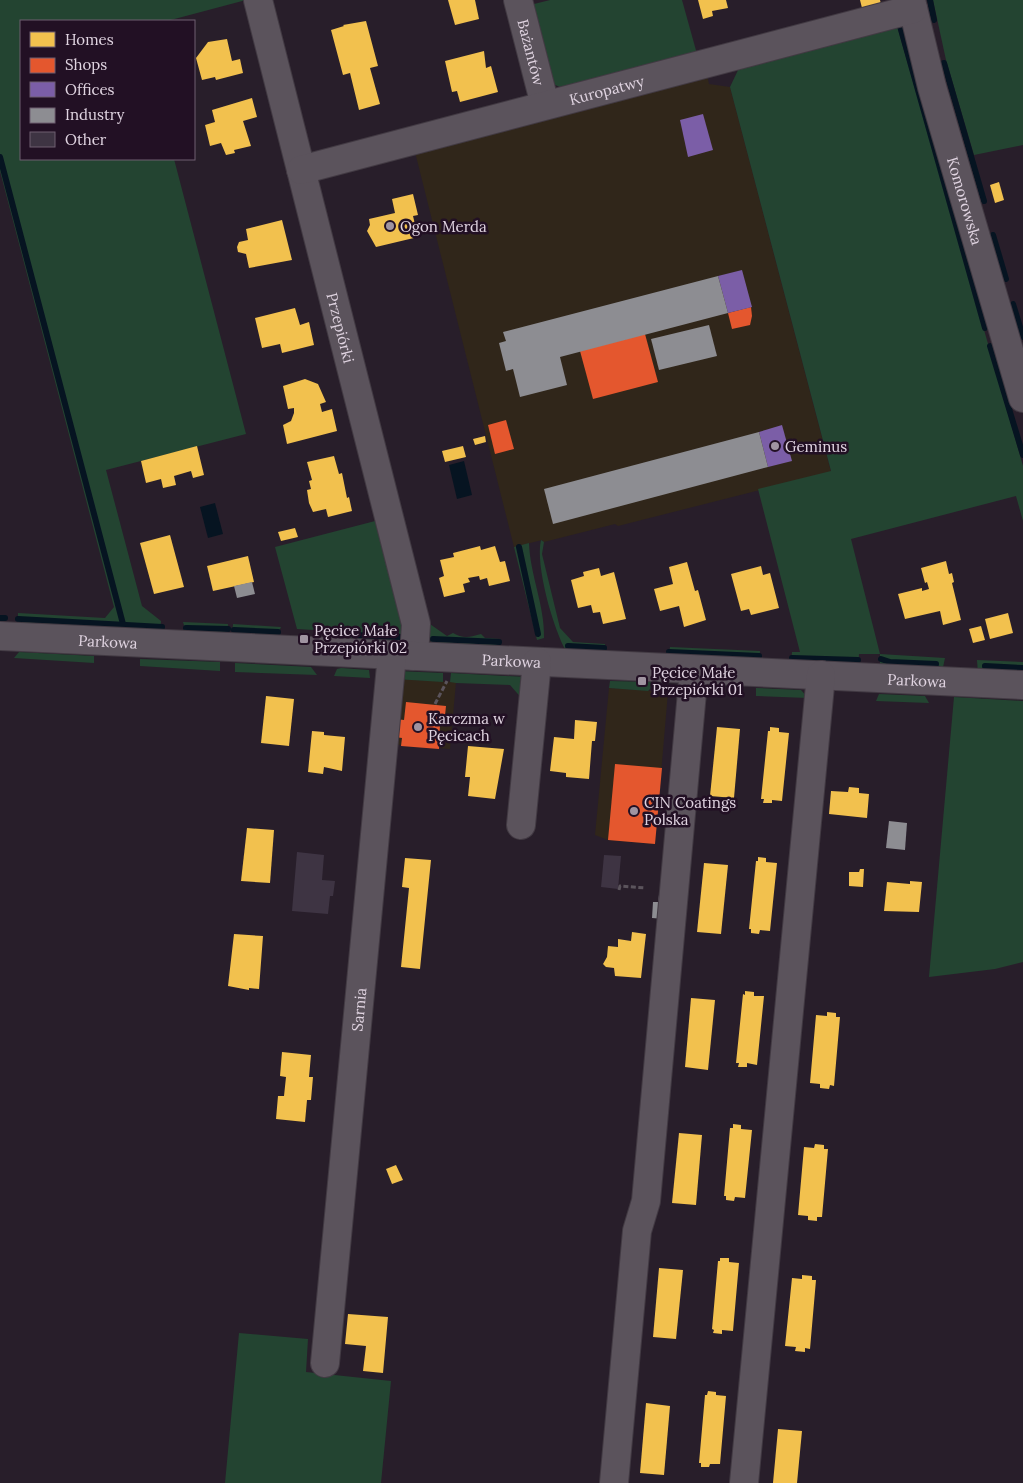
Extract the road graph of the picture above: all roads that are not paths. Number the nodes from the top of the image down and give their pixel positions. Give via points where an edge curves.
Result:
1 (258, 0) edge
2 (518, 0) edge
3 (912, 4) edge
4 (545, 105) junction
5 (301, 170) junction
6 (1023, 398) edge
7 (0, 636) edge
8 (403, 656) junction
9 (537, 662) junction
10 (694, 670) junction
11 (821, 675) junction
12 (1023, 686) edge
13 (521, 825) dead end
14 (325, 1363) dead end
15 (614, 1483) edge
16 (744, 1483) edge

1 - 5 street, Przepiórki
2 - 4 street, Bażantów
3 - 4 street, Kuropatwy
3 - 6 street, Komorowska via 932,87
4 - 5 street, Kuropatwy
5 - 8 street, Przepiórki via 416,624
7 - 8 street, Parkowa
8 - 9 street, Parkowa
8 - 14 street, Sarnia
9 - 10 street, Parkowa
9 - 13 street
10 - 11 street, Parkowa
10 - 15 street via 646,1201 637,1231
11 - 12 street, Parkowa
11 - 16 street

